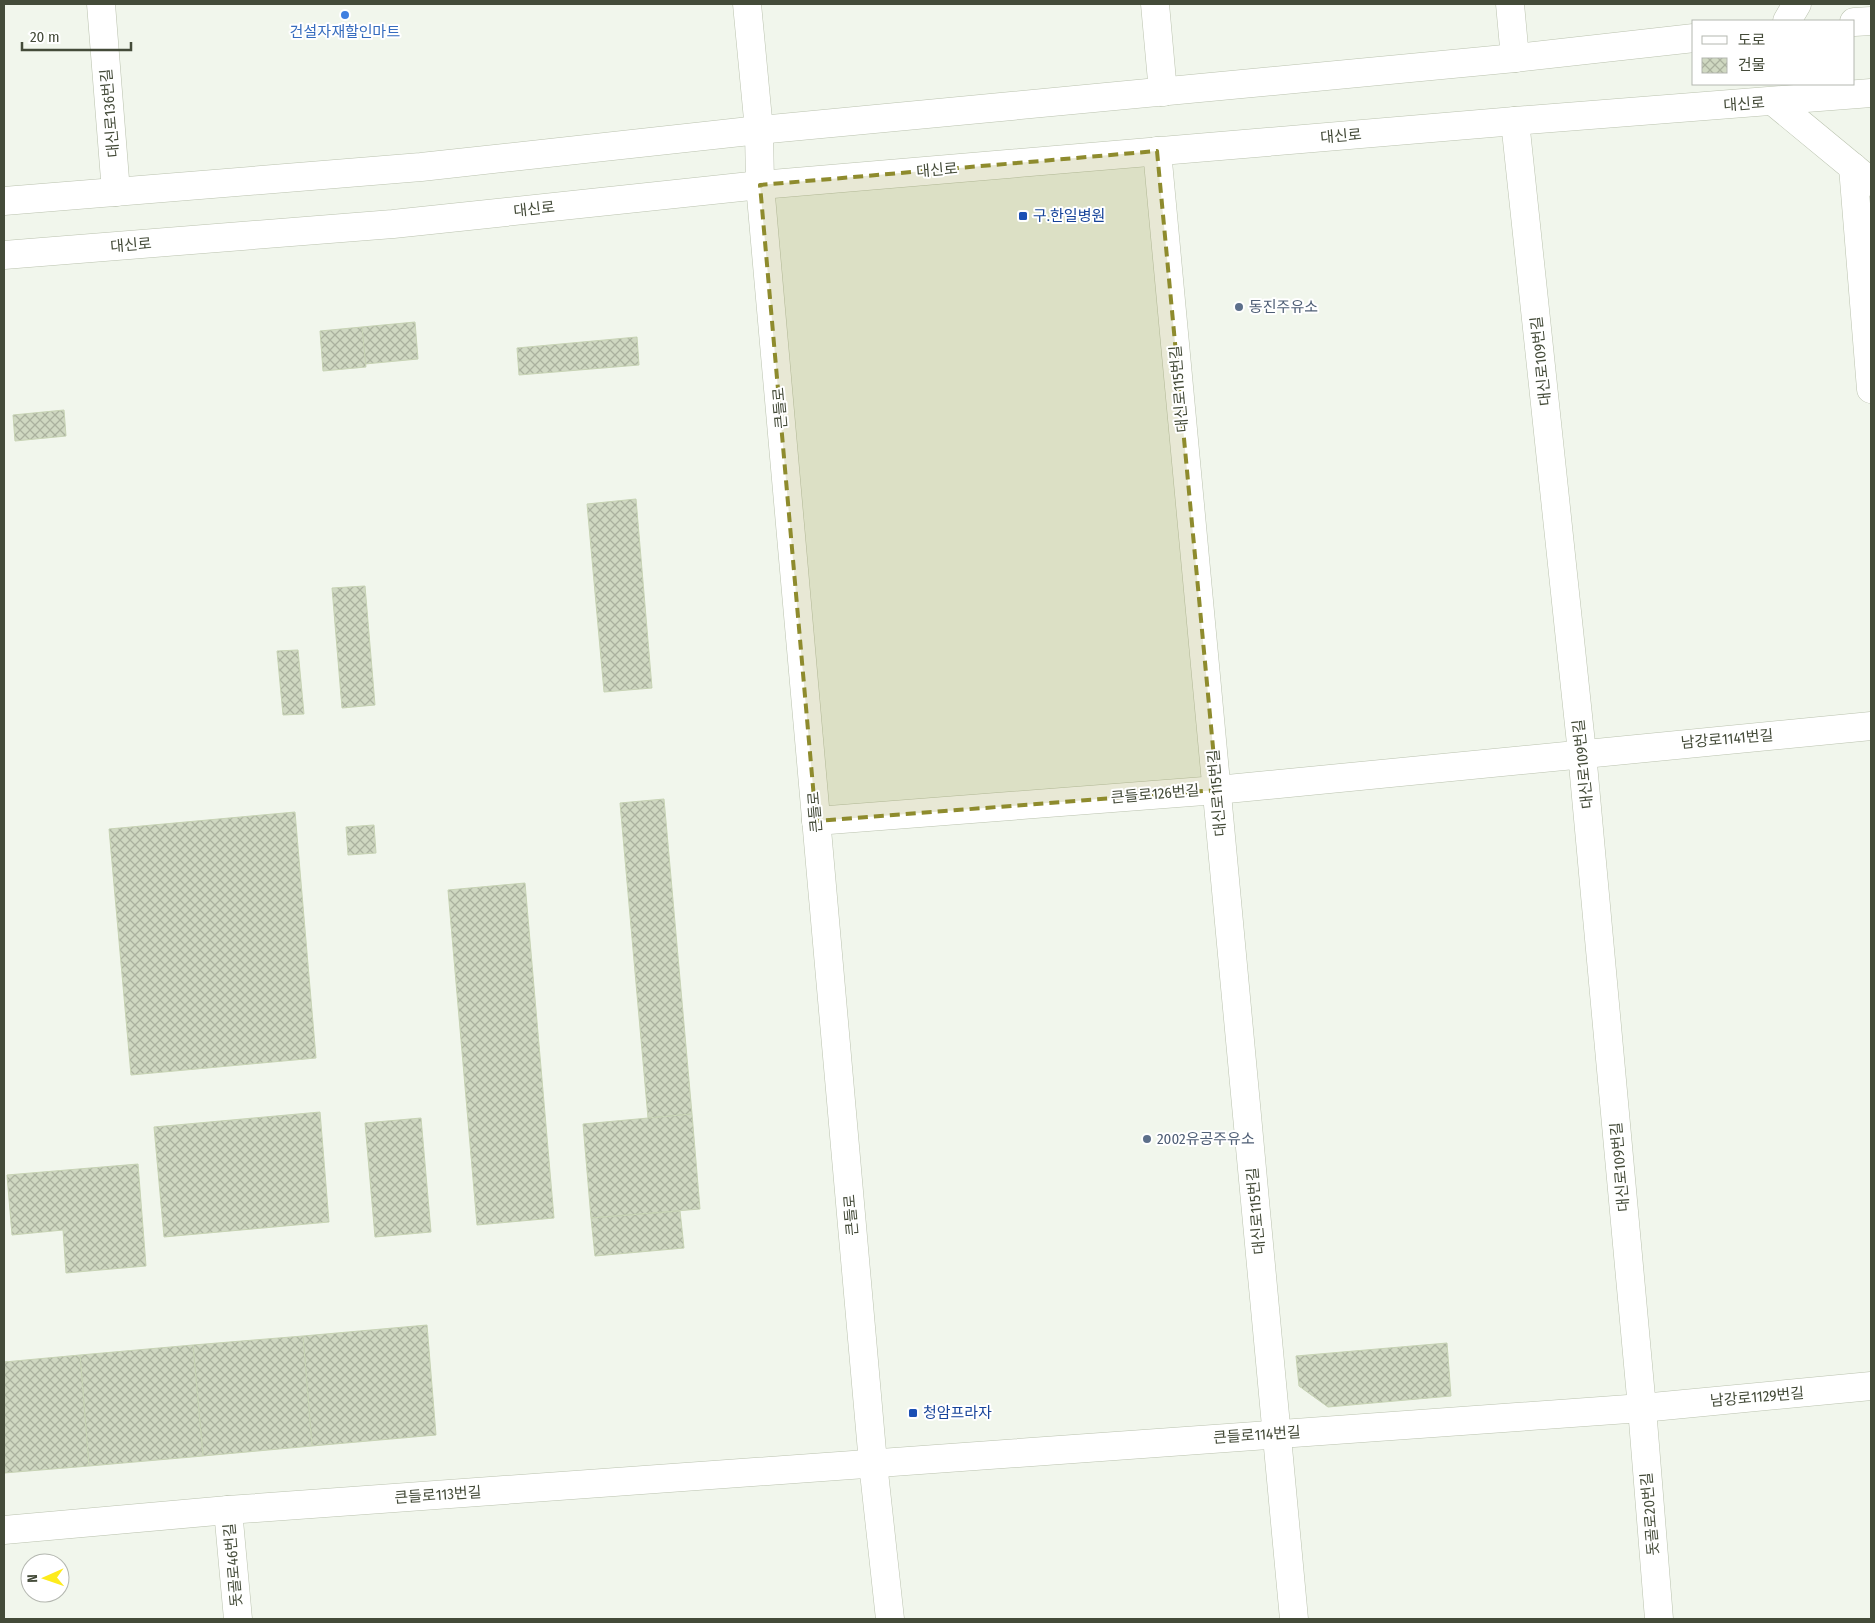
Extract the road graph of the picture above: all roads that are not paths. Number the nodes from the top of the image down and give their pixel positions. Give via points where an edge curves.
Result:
1 (101, 4) edge
2 (747, 4) edge
3 (1155, 4) edge
4 (1510, 4) edge
5 (1783, 4) edge
6 (1797, 4) edge
7 (1782, 20) edge
8 (1788, 20) edge
9 (1871, 21) edge
10 (1855, 22) edge
11 (1692, 38) edge
12 (1516, 58) junction
13 (1163, 92) junction
14 (1871, 94) edge
15 (1774, 102) junction
16 (1515, 120) junction
17 (759, 130) junction
18 (1157, 151) junction
19 (1862, 174) edge
20 (760, 185) junction
21 (116, 192) junction
22 (4, 201) edge
23 (4, 255) edge
24 (1871, 389) edge
25 (1871, 726) edge
26 (1582, 753) junction
27 (1217, 790) junction
28 (816, 821) junction
29 (1871, 1386) edge
30 (1642, 1408) junction
31 (1277, 1434) junction
32 (873, 1463) junction
33 (228, 1510) junction
34 (4, 1530) edge
35 (238, 1619) edge
36 (890, 1619) edge
37 (1294, 1619) edge
38 (1659, 1619) edge

1 - 21 street, 대신로136번길
2 - 17 street, 큰들로
3 - 13 street
4 - 12 street
5 - 7 street
6 - 8 street
9 - 10 street
11 - 12 street
12 - 13 street
13 - 17 street
14 - 15 street, 대신로
15 - 16 street, 대신로
15 - 19 street
16 - 18 street, 대신로
16 - 26 street, 대신로109번길
17 - 20 street, 큰들로
17 - 21 street via 422,167
18 - 20 street, 대신로
18 - 27 street, 대신로115번길
19 - 24 street
20 - 23 street, 대신로 via 393,224
20 - 28 street, 큰들로
21 - 22 street
25 - 26 street, 남강로1141번길
26 - 27 street, 큰들로126번길
26 - 30 street, 대신로109번길
27 - 28 street, 큰들로126번길
27 - 31 street, 대신로115번길
28 - 32 street, 큰들로
29 - 30 street, 남강로1129번길
30 - 31 street, 큰들로114번길
30 - 38 street, 돗골로20번길
31 - 32 street, 큰들로114번길
31 - 37 street, 대신로115번길
32 - 33 street, 큰들로113번길
32 - 36 street, 큰들로
33 - 34 street, 큰들로113번길
33 - 35 street, 돗골로46번길

